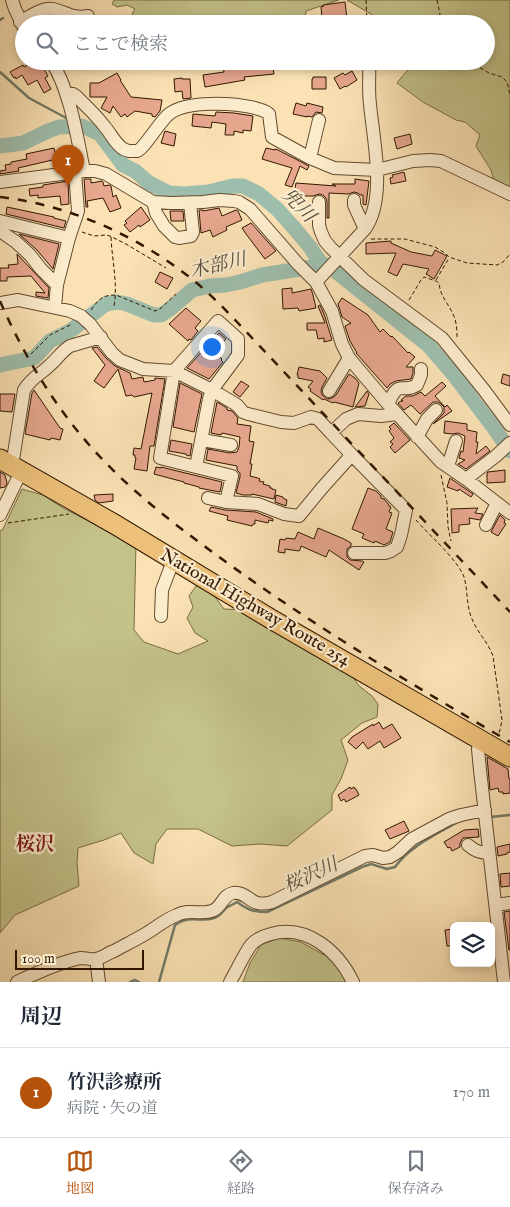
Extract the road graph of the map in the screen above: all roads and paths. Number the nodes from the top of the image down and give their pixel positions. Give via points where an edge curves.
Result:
1 (12, 0) edge
2 (366, 0) edge
3 (437, 0) edge
4 (52, 4) edge
5 (18, 15) edge
6 (33, 15) edge
7 (68, 15) edge
8 (367, 15) edge
9 (440, 15) edge
10 (56, 70) edge
11 (369, 70) edge
12 (484, 70) edge
13 (66, 94) junction
14 (510, 94) edge
15 (319, 120) dead end
16 (310, 158) junction
17 (377, 170) junction
18 (80, 172) junction
19 (0, 182) edge
20 (510, 194) edge
21 (354, 200) dead end
22 (153, 202) junction
23 (319, 202) dead end
24 (190, 203) junction
25 (0, 221) edge
26 (0, 231) edge
27 (362, 232) junction
28 (71, 234) junction
29 (110, 236) junction
30 (510, 254) edge
31 (449, 257) junction
32 (338, 258) junction
33 (166, 268) dead end
34 (314, 278) junction
35 (436, 281) junction
36 (57, 285) junction
37 (176, 294) dead end
38 (116, 295) junction
39 (0, 303) edge
40 (114, 307) dead end
41 (55, 308) junction
42 (404, 310) junction
43 (84, 319) junction
44 (101, 337) junction
45 (31, 354) dead end
46 (349, 358) junction
47 (460, 360) junction
48 (421, 369) dead end
49 (174, 371) junction
50 (212, 390) junction
51 (329, 391) dead end
52 (388, 404) junction
53 (436, 410) dead end
54 (397, 414) junction
55 (510, 425) edge
56 (330, 433) junction
57 (418, 437) junction
58 (202, 440) junction
59 (456, 441) dead end
60 (510, 442) edge
61 (231, 445) dead end
62 (350, 454) junction
63 (444, 464) junction
64 (11, 466) edge
65 (196, 467) junction
66 (466, 479) junction
67 (208, 498) dead end
68 (226, 502) junction
69 (497, 503) junction
70 (406, 510) junction
71 (90, 511) junction
72 (510, 513) edge
73 (4, 519) edge
74 (486, 525) dead end
75 (451, 541) dead end
76 (354, 553) dead end
77 (174, 560) junction
78 (160, 616) dead end
79 (485, 742) junction
80 (510, 757) edge
81 (485, 814) junction
82 (468, 845) dead end
83 (489, 853) junction
84 (510, 903) edge
85 (496, 905) junction
86 (96, 959) junction
87 (505, 981) edge
88 (17, 982) edge
89 (99, 982) edge
90 (230, 982) edge
91 (353, 982) edge

1 - 5 street
2 - 8 path
3 - 9 path
4 - 6 street
4 - 7 street via 54,9
10 - 13 street
11 - 17 street via 369,102
12 - 14 path via 502,77
13 - 16 street via 76,96 124,150 137,151 170,113 178,109 227,103 267,111 272,136
13 - 18 street
15 - 16 street
16 - 17 street via 334,168
17 - 20 street via 430,160
17 - 27 street via 374,211
18 - 19 street
18 - 22 street via 106,174
18 - 28 street via 78,211
21 - 27 street
22 - 24 street
22 - 24 street via 164,226 179,238 192,236
23 - 32 street via 321,232
24 - 34 street via 219,200 244,205
25 - 28 street
26 - 36 street via 30,255
27 - 31 path via 368,239 404,239 435,247
27 - 32 street
28 - 29 path via 86,232 94,236
28 - 36 street
29 - 33 path
29 - 38 path
30 - 31 path via 497,265 467,263
31 - 35 path
32 - 34 street
32 - 42 street
34 - 46 street via 332,311
35 - 42 path via 421,280
35 - 47 path via 455,319
36 - 41 street
37 - 38 path via 155,311
38 - 40 path
38 - 43 path via 99,300
39 - 41 street via 18,300
41 - 43 street via 70,311
42 - 47 street via 442,338
43 - 44 street
43 - 45 path via 50,335
44 - 49 street via 120,360 143,369
44 - 64 street via 66,348 49,367 30,381 24,390
46 - 51 street
46 - 52 street
47 - 55 street
48 - 52 street via 417,385 398,388
49 - 50 street
49 - 50 street via 218,321 238,339 238,355
49 - 65 street via 160,458
50 - 56 street via 248,414 294,423 311,416
50 - 58 street
52 - 54 street
53 - 57 street via 426,419
54 - 56 street via 352,415
54 - 57 street
56 - 62 street
57 - 63 street
58 - 61 street
58 - 65 street
59 - 63 street
60 - 66 street
62 - 68 street via 299,516 258,504
62 - 70 street
63 - 66 street
63 - 75 path via 440,470
64 - 71 highway, National Highway Route 254
64 - 73 street
65 - 68 street via 232,476
66 - 69 street
67 - 68 street
69 - 72 street
69 - 74 street
70 - 76 street via 396,547 385,553
70 - 79 path via 455,561 463,575 472,619 493,656 502,720 500,730
71 - 73 path
71 - 77 highway, National Highway Route 254
77 - 78 street via 162,590
77 - 79 highway, National Highway Route 254
79 - 80 highway, National Highway Route 254
79 - 81 street via 478,749
81 - 83 street
81 - 86 street via 461,814 412,839 390,857 365,856 264,905 240,894 227,895 212,911 176,915
82 - 83 street via 472,850
83 - 85 street
84 - 85 street
85 - 87 street
86 - 88 street via 68,962
86 - 89 street
90 - 91 street via 251,944 260,937 277,933 305,935 316,940 332,951

